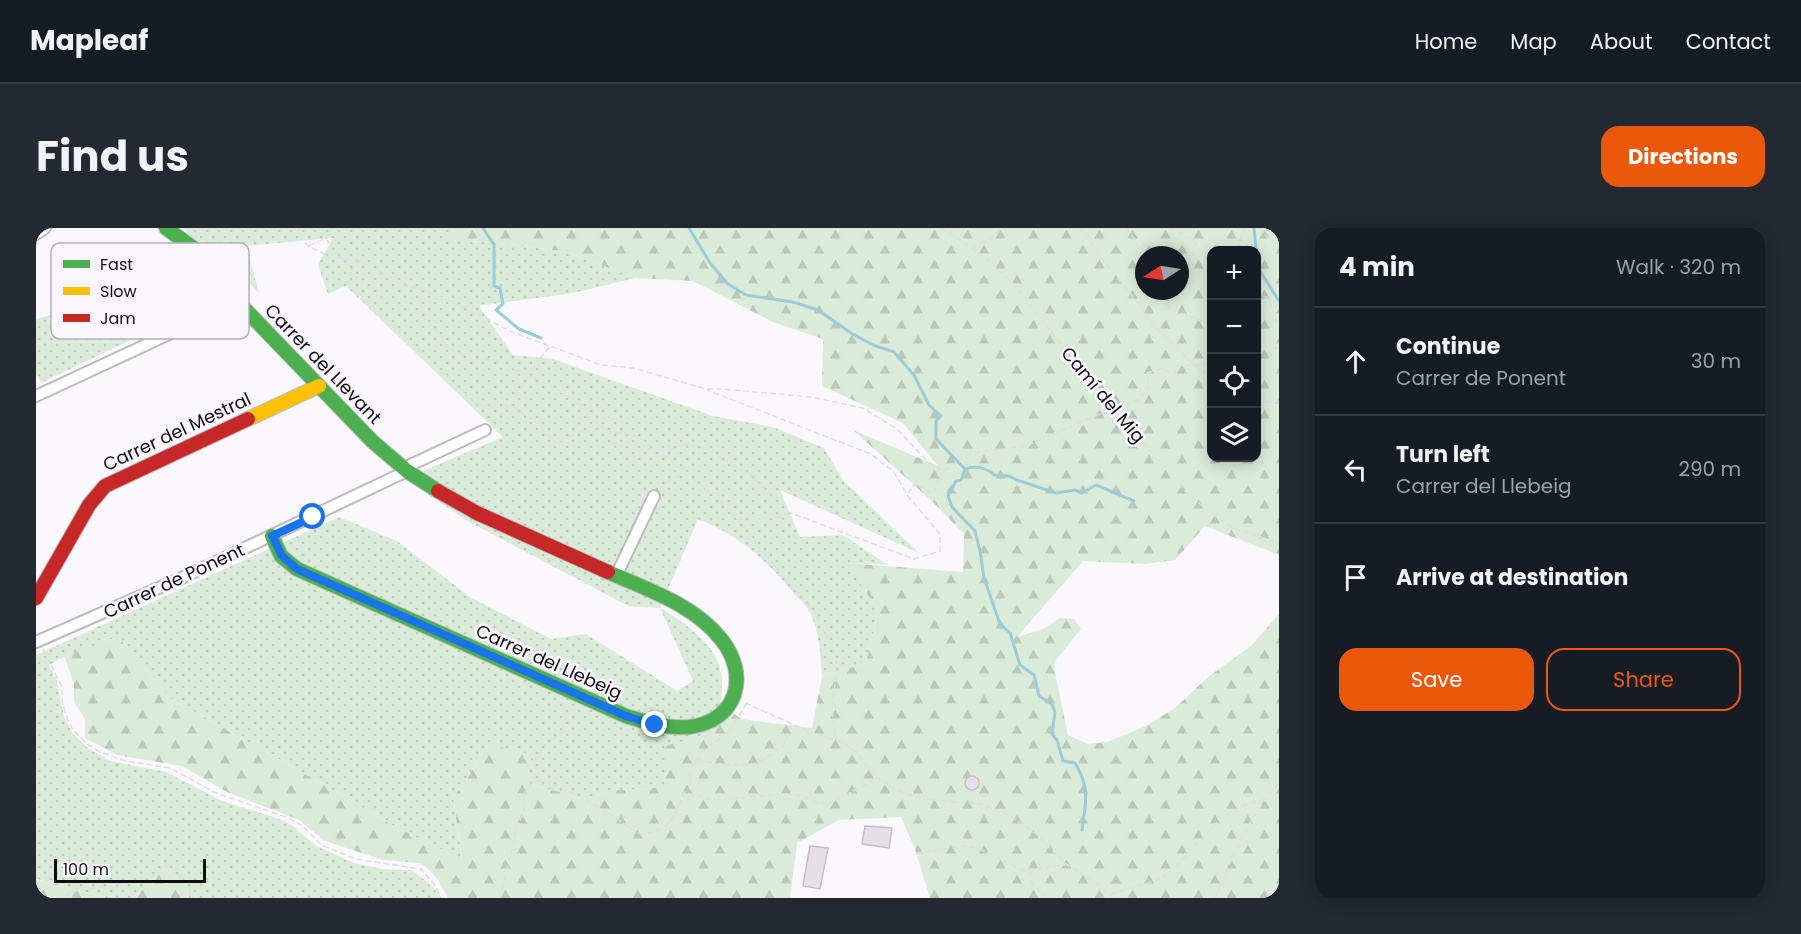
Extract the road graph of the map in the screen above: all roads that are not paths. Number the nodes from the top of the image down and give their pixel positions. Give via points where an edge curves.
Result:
1 (45, 228) edge
2 (166, 228) edge
3 (36, 234) edge
4 (187, 243) edge
5 (249, 313) edge
6 (158, 339) edge
7 (319, 386) junction
8 (36, 396) edge
9 (485, 430) road end
10 (406, 469) junction
11 (654, 496) road end
12 (272, 536) junction
13 (616, 576) junction
14 (36, 598) edge
15 (37, 641) edge

1 - 3 street
2 - 4 street, Carrer del Llevant
5 - 7 street, Carrer del Llevant
6 - 8 street
7 - 10 street, Carrer del Llevant via 372,441
7 - 14 street, Carrer del Mestral via 105,486 89,505
9 - 10 street, Carrer de Ponent
10 - 12 street, Carrer de Ponent
10 - 13 street, Carrer del Llebeig via 477,513
11 - 13 street
12 - 13 street, Carrer del Llebeig via 282,556 297,569 644,722 699,725 715,718 736,691 734,657 724,641 690,610
12 - 15 street, Carrer de Ponent

